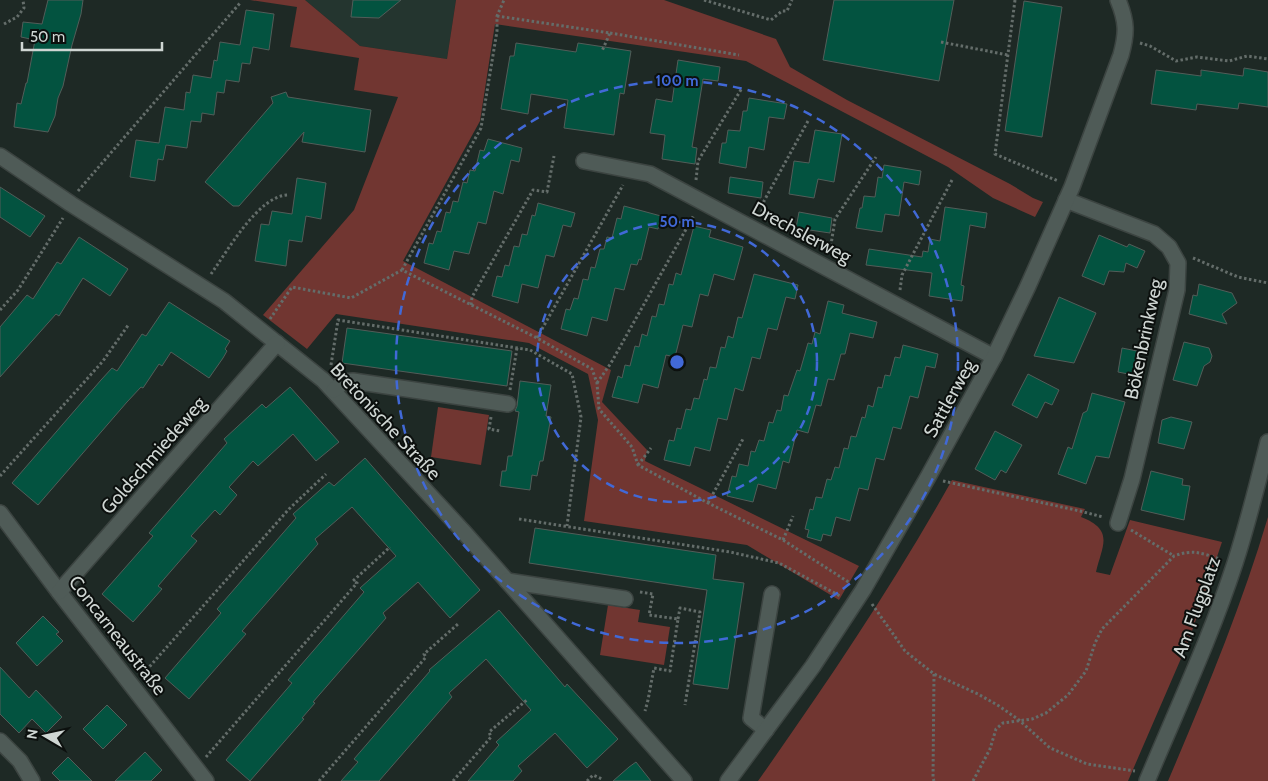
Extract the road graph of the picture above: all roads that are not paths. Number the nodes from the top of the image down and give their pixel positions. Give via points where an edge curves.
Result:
1 (1118, 0) edge
2 (0, 156) edge
3 (584, 161) dead end
4 (1069, 194) junction
5 (277, 343) junction
6 (994, 357) junction
7 (328, 385) junction
8 (508, 404) dead end
9 (1268, 442) edge
10 (0, 512) edge
11 (1118, 523) road end
12 (506, 580) junction
13 (59, 592) junction
14 (772, 594) dead end
15 (630, 595) road end
16 (766, 730) junction
17 (0, 741) edge
18 (1148, 777) edge
19 (32, 781) edge
20 (206, 781) edge
21 (684, 781) edge
22 (728, 781) edge

1 - 4 street, Sattlerweg via 1126,25 1125,39
2 - 5 street, Bretonische Straße via 202,287
3 - 6 street, Drechslerweg via 650,174
4 - 6 street, Sattlerweg
4 - 11 street, Bökenbrinkweg via 1154,234 1169,247 1178,263 1177,290 1132,479
5 - 7 street, Bretonische Straße
5 - 13 street, Goldschmiedeweg
6 - 16 street, Sattlerweg via 854,604
7 - 8 street via 353,381
7 - 12 street, Bretonische Straße
9 - 18 street, Am Flugplatz via 1234,564 1195,669
10 - 13 street, Concarneaustraße
12 - 15 street
12 - 21 street, Bretonische Straße
13 - 20 street, Concarneaustraße
14 - 16 street via 751,718
16 - 22 street, Sattlerweg
17 - 19 street

